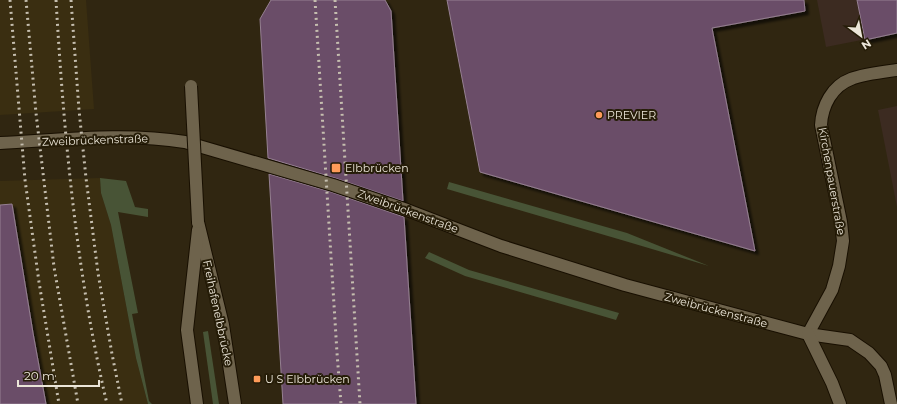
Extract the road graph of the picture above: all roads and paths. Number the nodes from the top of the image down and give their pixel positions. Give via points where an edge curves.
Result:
1 (897, 70) edge
2 (192, 86) dead end
3 (0, 143) edge
4 (198, 222) junction
5 (808, 334) junction
6 (197, 404) edge
7 (235, 404) edge
8 (840, 404) edge
9 (891, 404) edge

1 - 5 main road, Kirchenpauerstraße via 851,79 840,85 825,105 821,125 843,241 832,290
2 - 4 main road, Freihafenelbbrücke, bridge
3 - 5 main road, Zweibrückenstraße via 125,138 185,142 333,184 501,246 603,279
4 - 6 main road, Freihafenelbbrücke via 186,330
4 - 7 main road, Freihafenelbbrücke via 223,325
5 - 8 main road
5 - 9 main road, Zweibrückenstraße via 850,340 869,353 885,375

